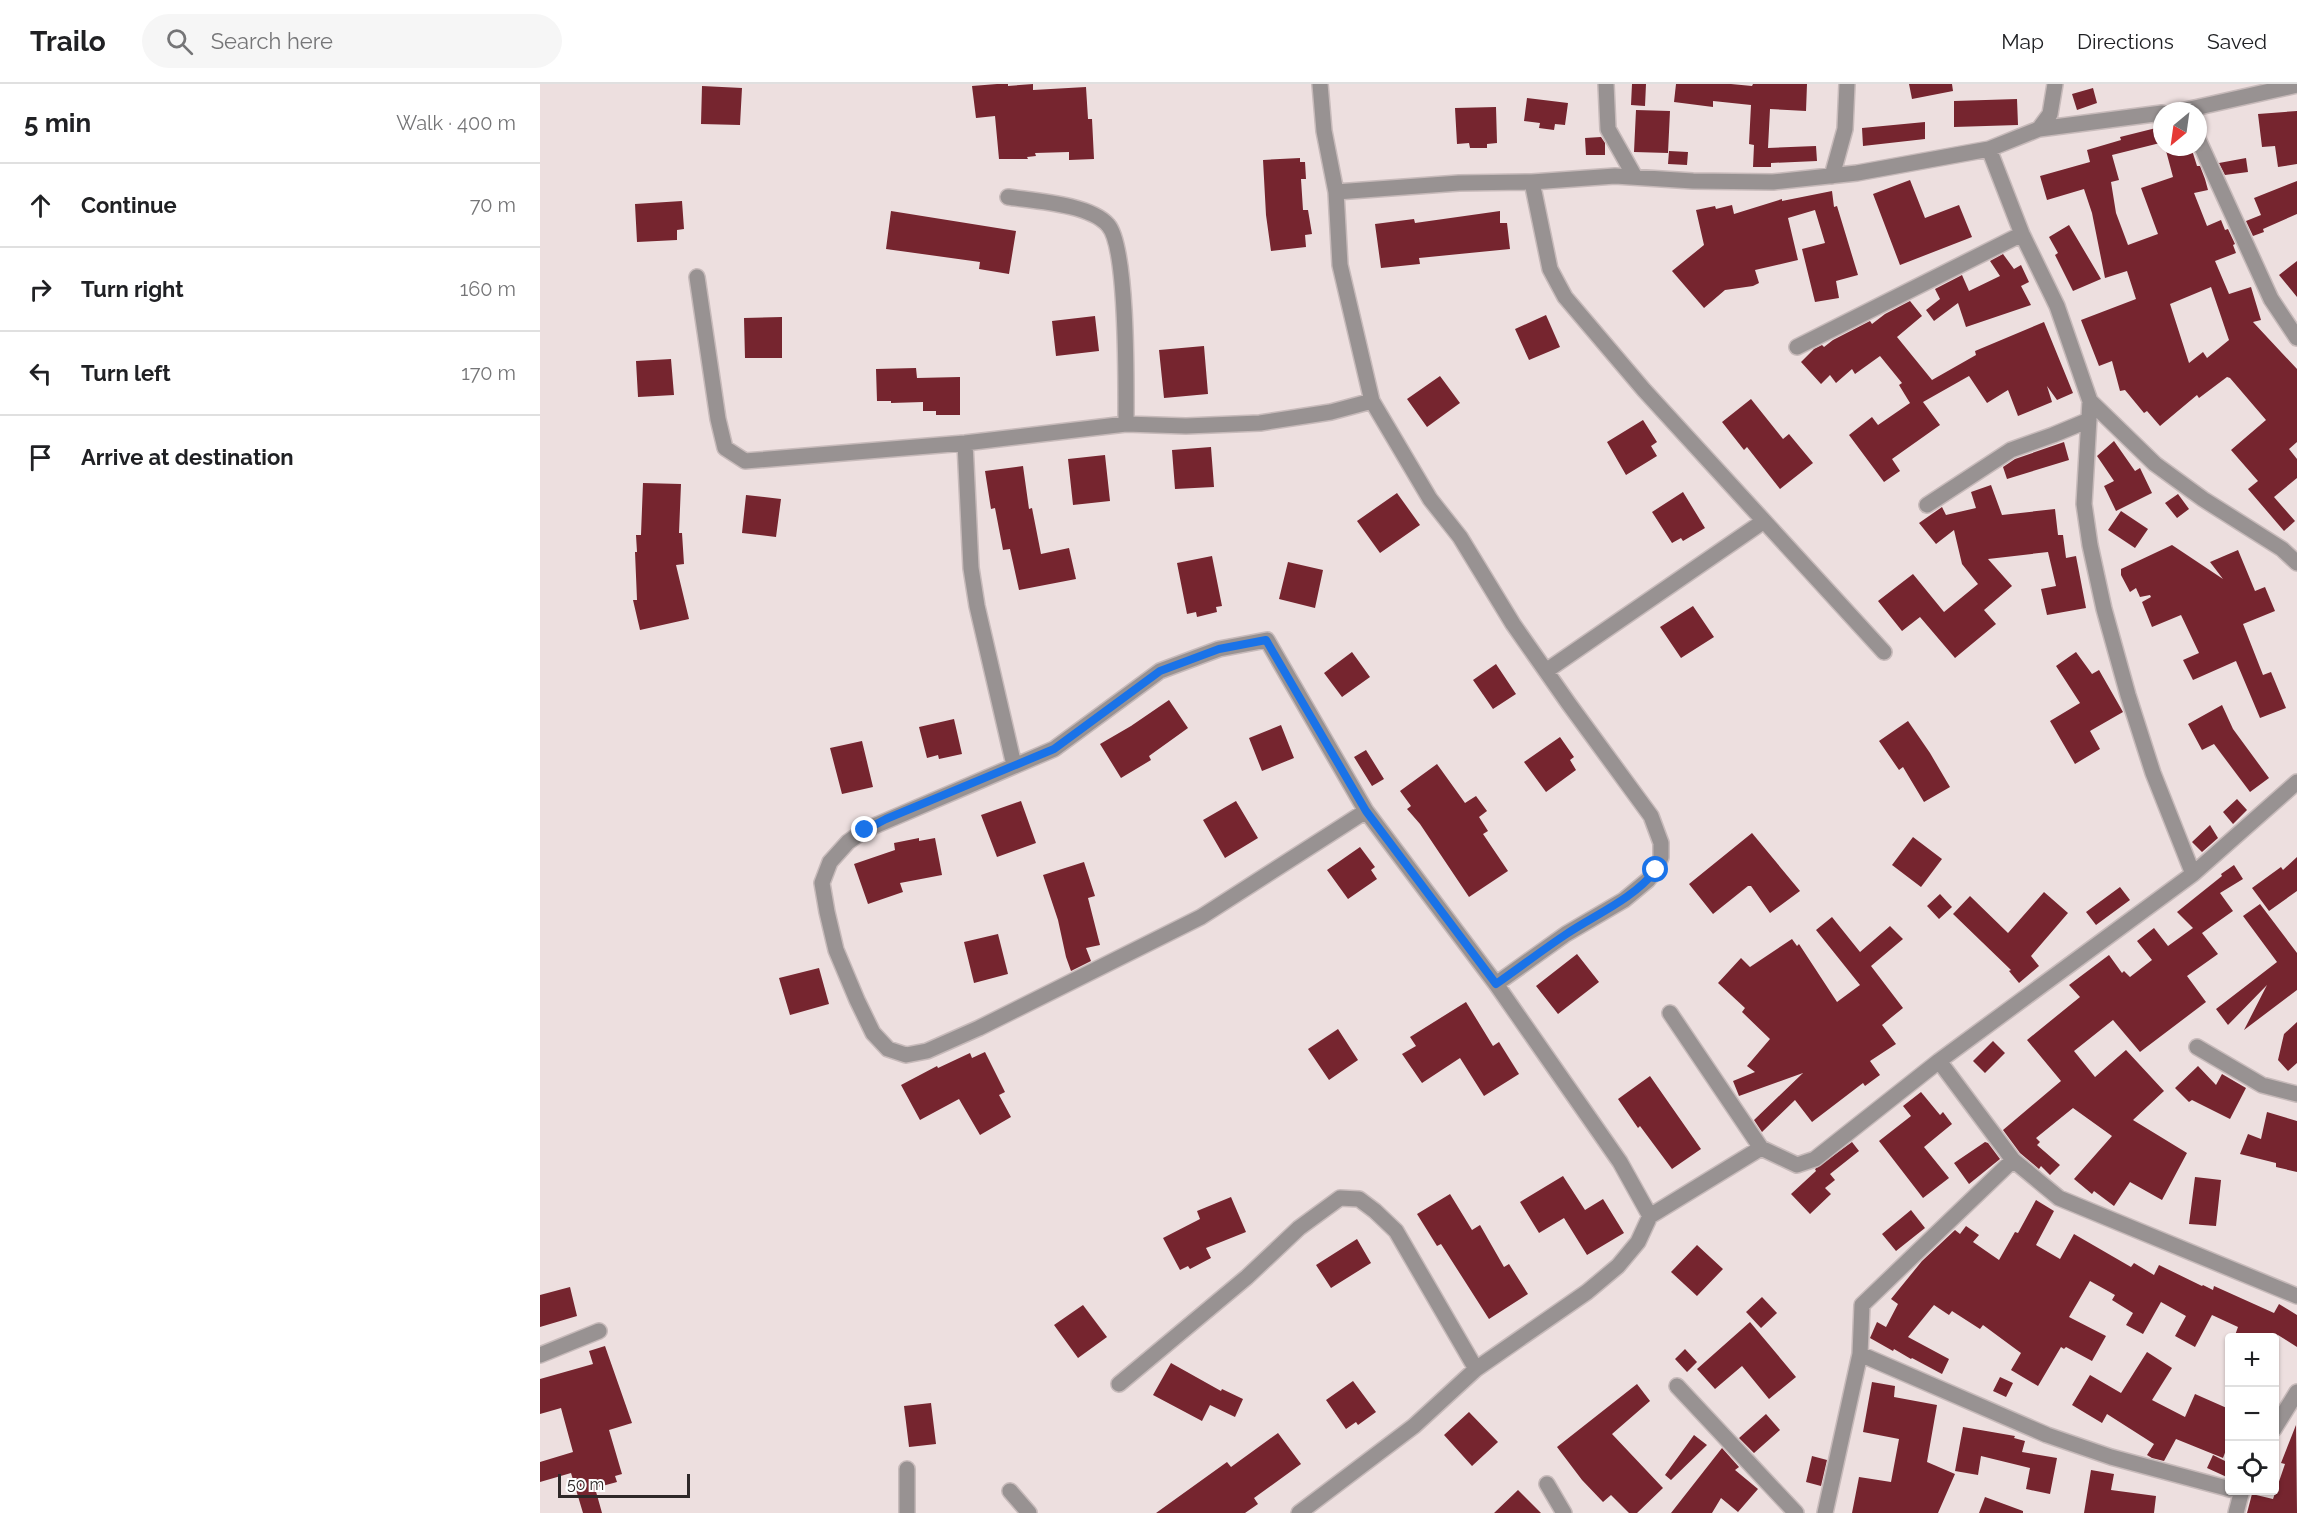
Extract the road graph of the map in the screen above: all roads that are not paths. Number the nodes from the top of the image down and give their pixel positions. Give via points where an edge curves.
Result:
1 (1320, 84) edge
2 (1606, 84) edge
3 (1847, 84) edge
4 (2055, 84) edge
5 (2297, 85) edge
6 (2207, 106) edge
7 (2153, 114) edge
8 (2039, 129) junction
9 (1989, 149) junction
10 (2206, 156) edge
11 (1832, 176) junction
12 (1635, 177) junction
13 (1532, 182) junction
14 (1336, 192) junction
15 (1008, 197) dead end
16 (2022, 234) junction
17 (697, 278) dead end
18 (2297, 338) edge
19 (1797, 347) dead end
20 (1372, 401) junction
21 (2090, 401) junction
22 (2089, 420) junction
23 (1126, 424) junction
24 (965, 442) junction
25 (1927, 505) dead end
26 (1764, 521) junction
27 (2297, 562) edge
28 (1884, 652) dead end
29 (1546, 671) junction
30 (1014, 765) junction
31 (2297, 782) edge
32 (1366, 811) junction
33 (2193, 874) junction
34 (1496, 984) junction
35 (1670, 1013) dead end
36 (2197, 1047) dead end
37 (1939, 1060) junction
38 (2297, 1094) edge
39 (1761, 1148) junction
40 (2013, 1160) junction
41 (1650, 1216) junction
42 (2297, 1296) edge
43 (599, 1330) dead end
44 (1860, 1354) junction
45 (540, 1355) edge
46 (1476, 1369) junction
47 (1119, 1384) dead end
48 (1677, 1386) dead end
49 (2297, 1392) edge
50 (2279, 1421) edge
51 (907, 1469) dead end
52 (1547, 1484) dead end
53 (2225, 1487) edge
54 (1010, 1491) dead end
55 (2237, 1495) edge
56 (907, 1513) edge
57 (1029, 1513) edge
58 (1299, 1513) edge
59 (1564, 1513) edge
60 (1796, 1513) edge
61 (1824, 1513) edge
62 (2236, 1513) edge

1 - 14 street
2 - 12 street via 1608,129
3 - 11 street via 1845,129
4 - 8 street via 2050,114
5 - 6 street
7 - 8 street
8 - 9 street
9 - 11 street
9 - 16 street
10 - 18 street via 2271,299
11 - 12 street via 1773,182
12 - 13 street
13 - 14 street
13 - 26 street via 1550,268 1565,297
14 - 20 street via 1340,265
15 - 23 street via 1095,214 1109,225 1116,238 1125,318
16 - 19 street
16 - 21 street via 2057,306
17 - 24 street via 725,448 745,461
20 - 23 street via 1260,423
20 - 29 street via 1430,499 1460,537
21 - 22 street
21 - 27 street via 2155,464
22 - 25 street via 2011,450
22 - 33 street via 2084,504 2104,609 2153,773
23 - 24 street
24 - 30 street via 971,568
26 - 28 street
26 - 29 street
29 - 34 street via 1651,816 1661,843 1661,857 1648,880 1624,900 1566,934
30 - 32 street via 1054,749 1160,671 1219,649 1266,640
30 - 32 street via 865,830 830,862 822,882 836,950 873,1033 888,1049 906,1055 927,1051 1030,1004 1201,917
31 - 33 street
32 - 34 street
33 - 37 street
34 - 41 street via 1620,1162
35 - 39 street
36 - 38 street via 2262,1085
37 - 39 street via 1815,1159 1797,1165
37 - 40 street
39 - 41 street
40 - 42 street via 2059,1198
40 - 44 street via 1862,1305
41 - 46 street via 1638,1242 1618,1266
43 - 45 street
44 - 53 street via 2047,1435 2110,1457
44 - 61 street
46 - 47 street via 1396,1231 1359,1199 1340,1198 1299,1228
46 - 58 street via 1414,1426
48 - 60 street
49 - 50 street
51 - 56 street
52 - 59 street
54 - 57 street
55 - 62 street

